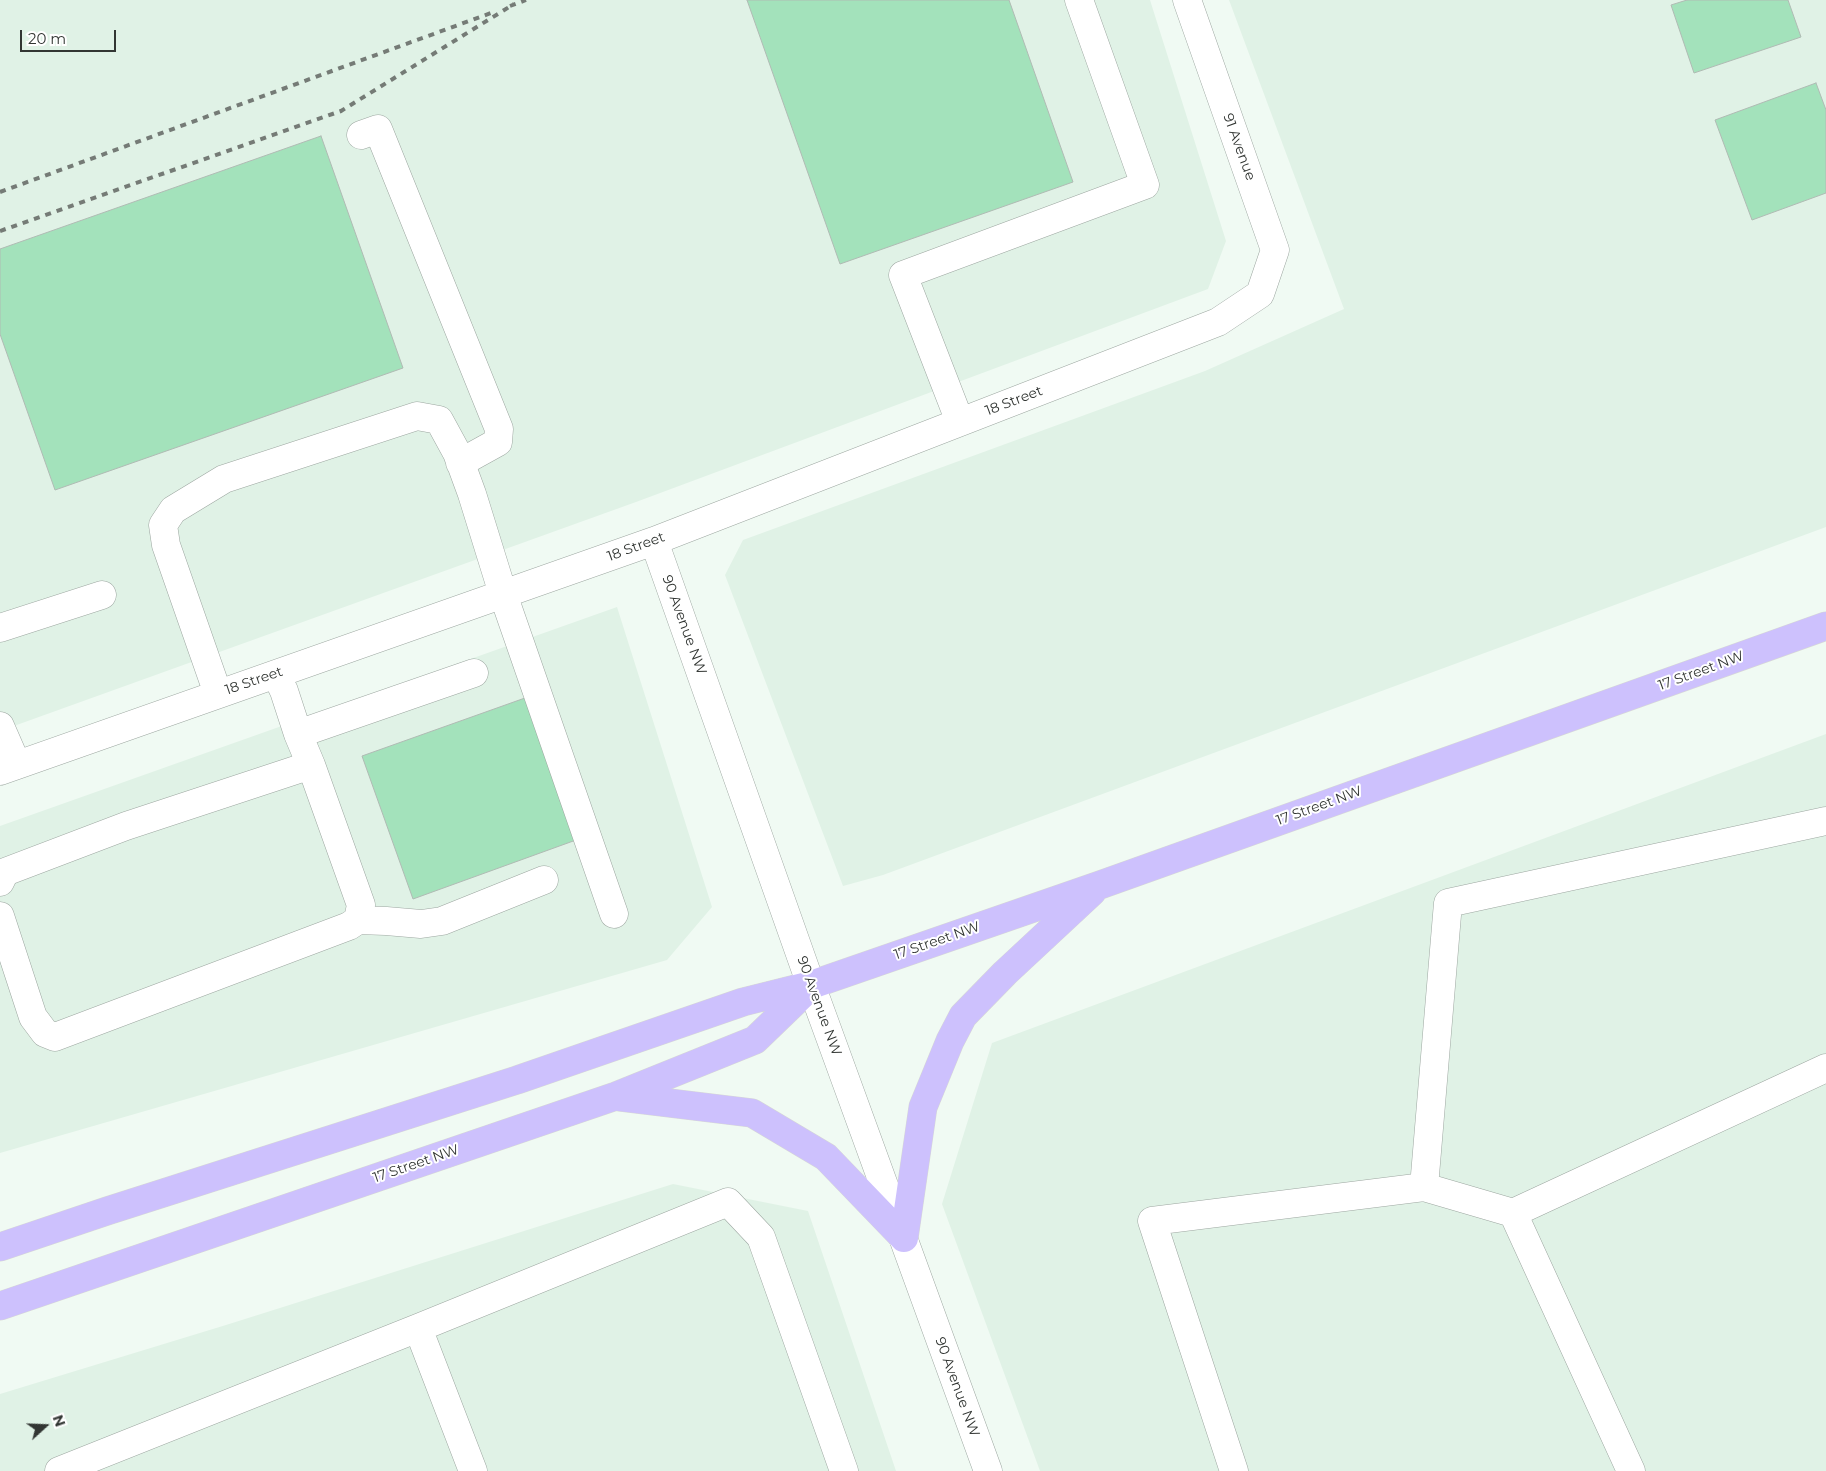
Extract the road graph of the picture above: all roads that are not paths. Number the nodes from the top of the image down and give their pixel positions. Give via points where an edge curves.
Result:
1 (1079, 0) edge
2 (1187, 0) edge
3 (361, 135) dead end
4 (1260, 294) joint
5 (960, 422) junction
6 (460, 463) junction
7 (654, 541) junction
8 (503, 594) junction
9 (102, 595) dead end
10 (1826, 626) edge
11 (0, 628) edge
12 (474, 673) dead end
13 (276, 674) junction
14 (218, 694) junction
15 (0, 726) edge
16 (298, 734) junction
17 (311, 765) junction
18 (8, 768) edge
19 (1826, 821) edge
20 (544, 880) dead end
21 (0, 882) edge
22 (1100, 885) junction
23 (614, 914) dead end
24 (0, 916) edge
25 (358, 920) junction
26 (811, 985) junction
27 (1826, 1068) edge
28 (616, 1096) junction
29 (1424, 1187) junction
30 (1513, 1214) junction
31 (904, 1238) junction
32 (0, 1247) edge
33 (0, 1306) edge
34 (418, 1328) junction
35 (59, 1471) edge
36 (473, 1471) edge
37 (844, 1471) edge
38 (988, 1471) edge
39 (1234, 1471) edge
40 (1631, 1471) edge

1 - 5 street via 1145,185 903,275
2 - 4 street, 91 Avenue via 1275,250
3 - 6 street via 378,129 499,429 498,442
4 - 5 street, 18 Street via 1218,322
5 - 7 street, 18 Street
6 - 8 street
6 - 14 street via 438,420 417,416 224,479 172,510 163,525 166,545
7 - 8 street, 18 Street
7 - 26 street, 90 Avenue NW
8 - 13 street, 18 Street
8 - 23 street
9 - 11 street
10 - 22 main road, 17 Street NW
12 - 16 street
13 - 14 street, 18 Street
13 - 16 street
14 - 18 street, 18 Street
15 - 18 street
16 - 17 street
17 - 21 street via 126,826 5,872
17 - 25 street via 361,905
19 - 29 street via 1448,903
20 - 25 street via 442,921 422,924
22 - 26 main road, 17 Street NW
22 - 31 main road via 963,1016 923,1107
24 - 25 street via 33,1017 45,1033 55,1037
26 - 28 main road, 17 Street NW via 755,1040
26 - 31 street, 90 Avenue NW
26 - 32 main road, 17 Street NW via 743,1002 517,1080
27 - 30 street
28 - 31 main road via 752,1113 826,1157
28 - 33 main road, 17 Street NW
29 - 30 street
29 - 39 street via 1152,1220
30 - 40 street
31 - 38 street, 90 Avenue NW
34 - 35 street
34 - 36 street
34 - 37 street via 728,1202 761,1237

